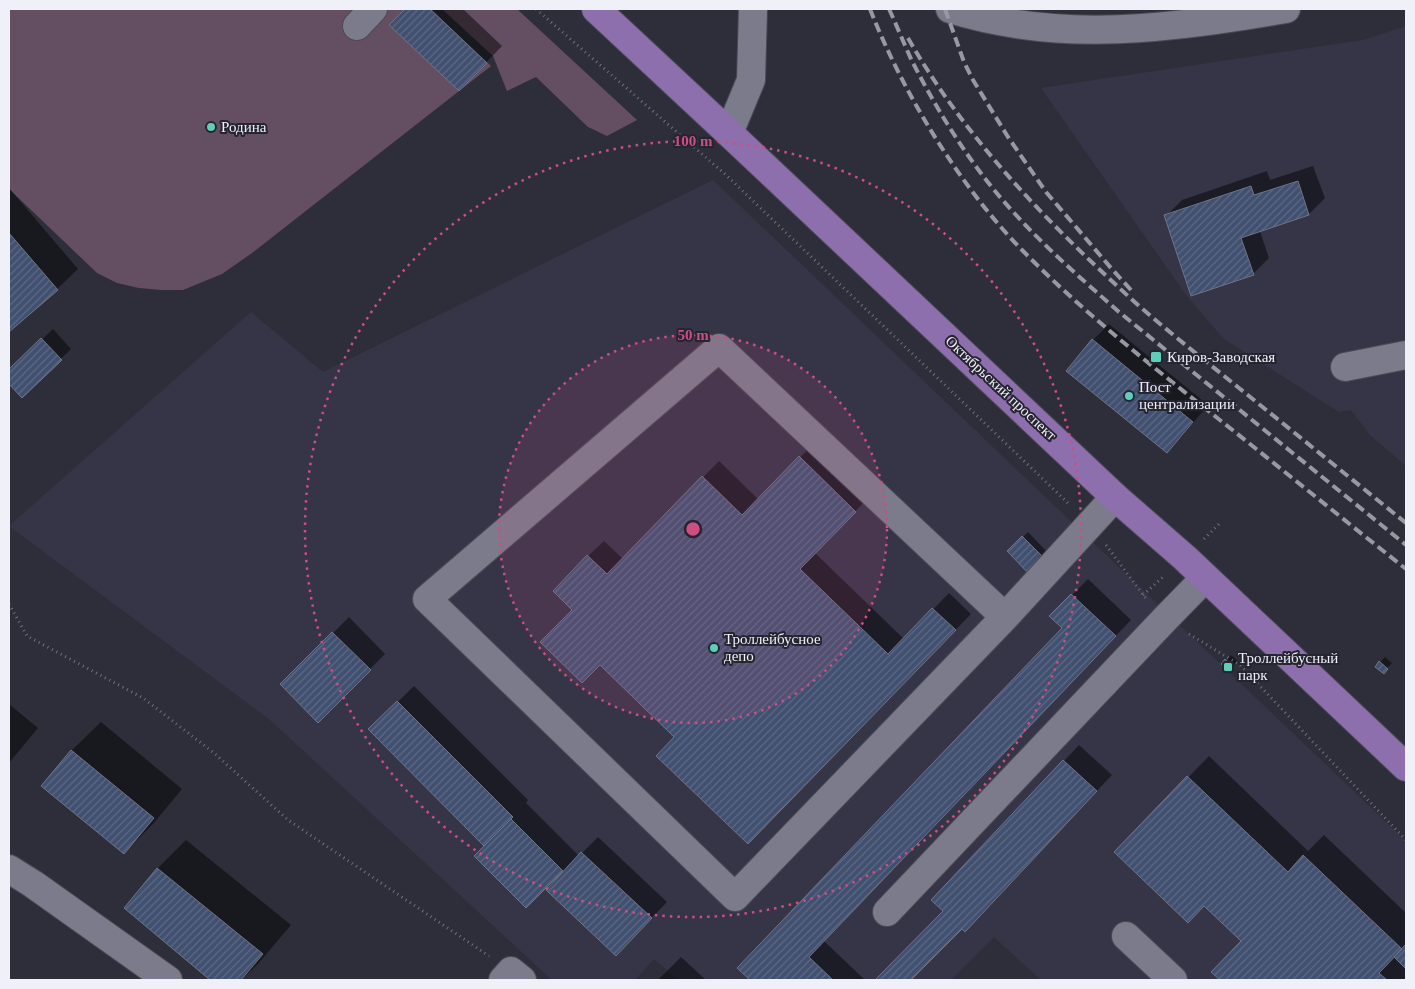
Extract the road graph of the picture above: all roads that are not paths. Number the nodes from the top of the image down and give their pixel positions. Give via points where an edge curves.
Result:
1 (596, 9) edge
2 (754, 9) edge
3 (950, 9) edge
4 (1286, 9) edge
5 (729, 133) junction
6 (1406, 355) edge
7 (1345, 366) dead end
8 (1115, 497) junction
9 (1205, 578) junction
10 (1005, 617) junction
11 (1406, 767) edge
12 (9, 869) edge
13 (887, 912) dead end
14 (1126, 936) dead end
15 (168, 980) edge
16 (1173, 980) edge

1 - 5 main road, Октябрьский проспект
2 - 5 street via 751,80
3 - 4 street via 1008,23 1073,30 1150,28
5 - 8 main road, Октябрьский проспект
6 - 7 street
8 - 9 main road, Октябрьский проспект
8 - 10 street
9 - 11 main road, Октябрьский проспект
9 - 13 street
10 - 10 street via 719,348 427,599 735,898
12 - 15 street
14 - 16 street

